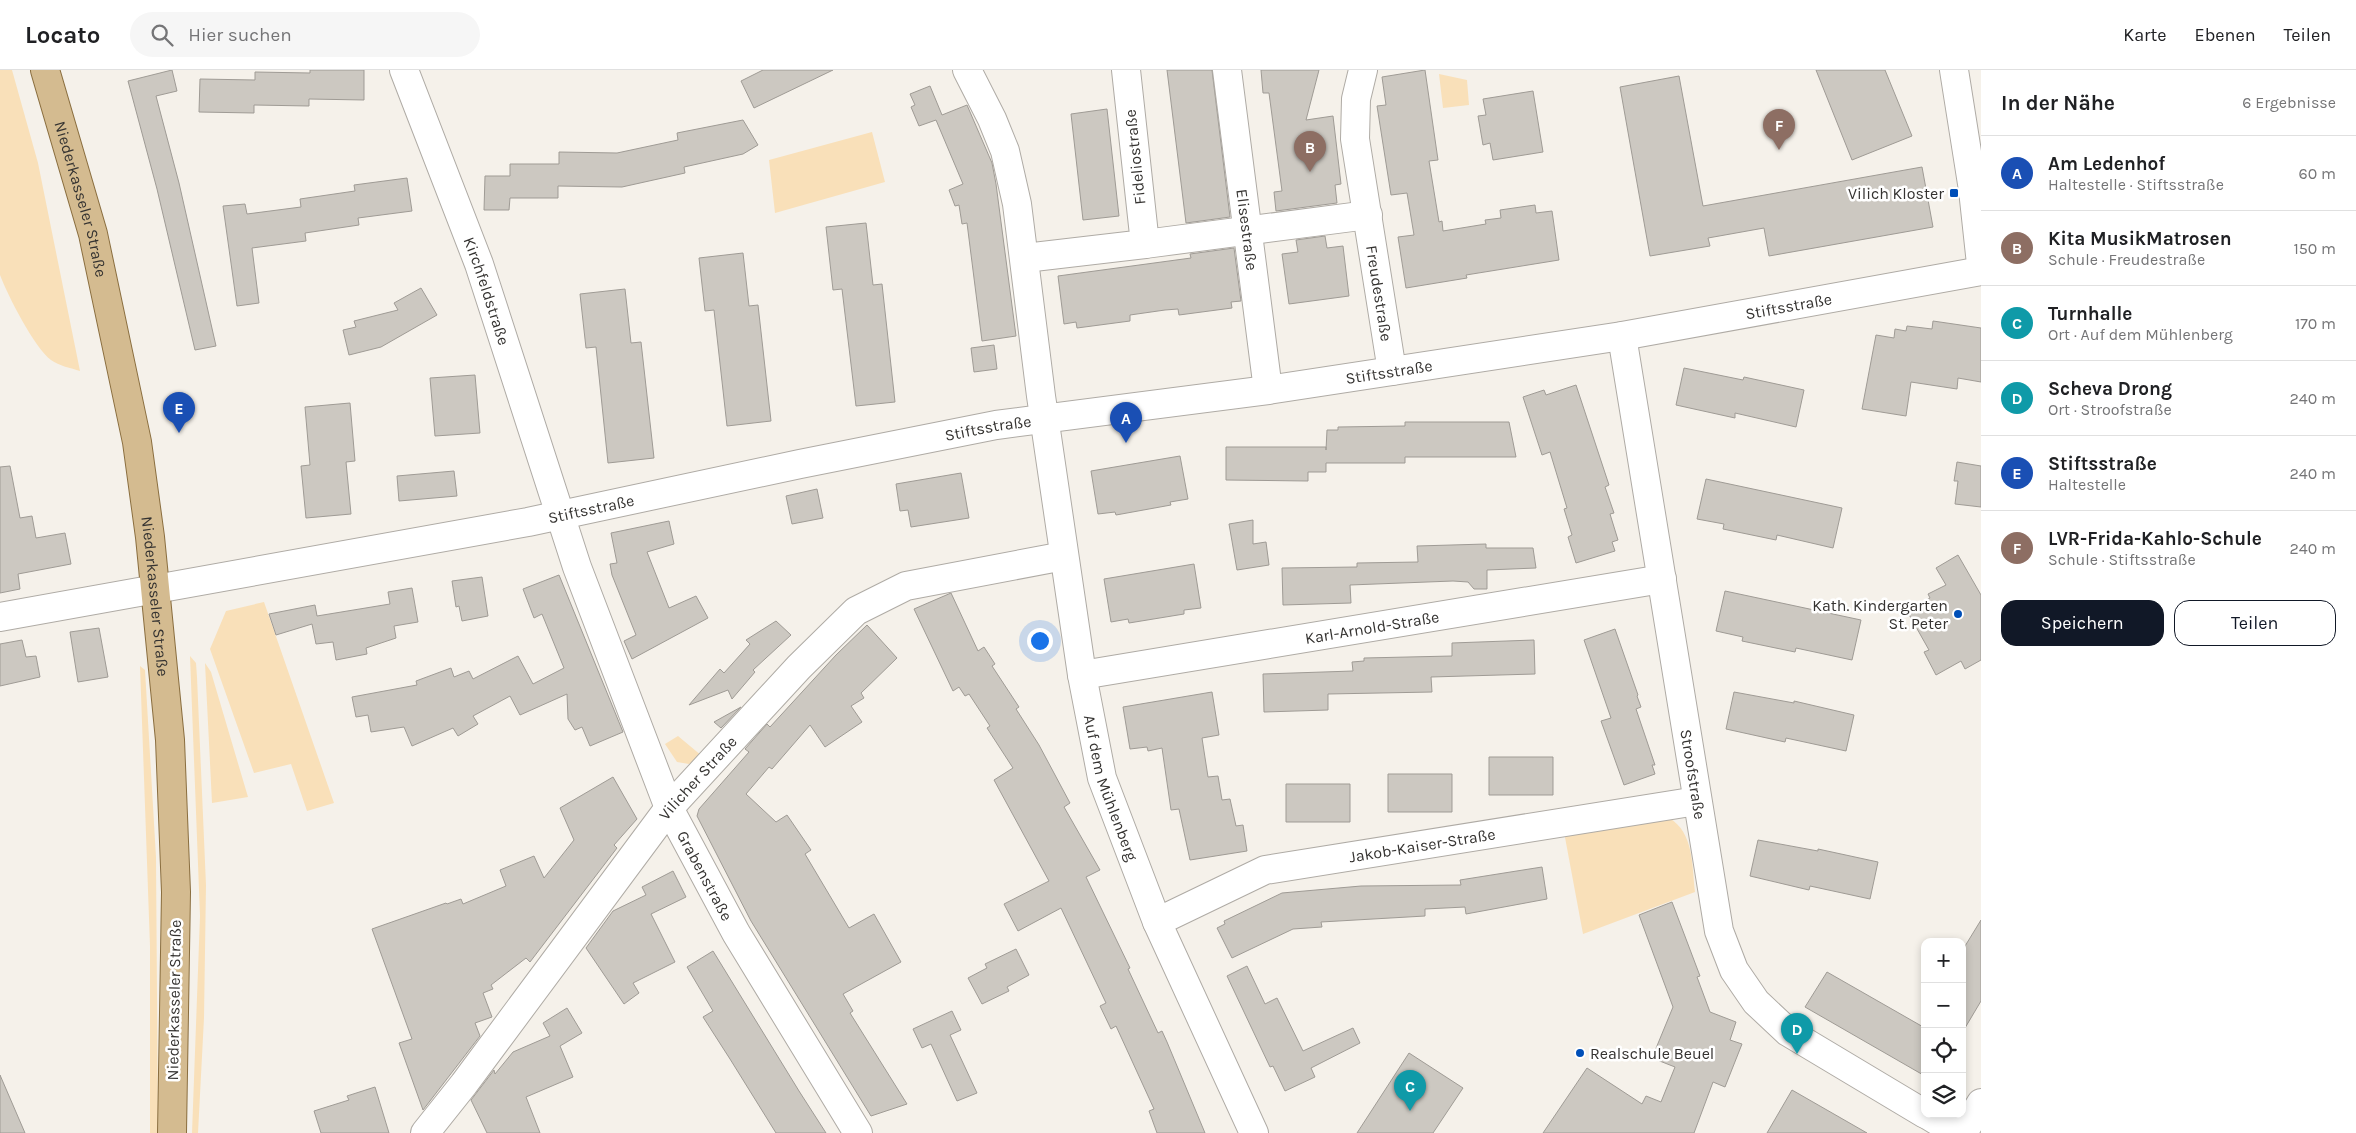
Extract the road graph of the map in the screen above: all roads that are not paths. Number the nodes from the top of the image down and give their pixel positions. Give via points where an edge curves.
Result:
1 (45, 70) edge
2 (404, 70) edge
3 (967, 70) edge
4 (1126, 70) edge
5 (1227, 70) edge
6 (1363, 70) edge
7 (1954, 70) edge
8 (1368, 215) junction
9 (1247, 231) junction
10 (1145, 244) junction
11 (1024, 258) junction
12 (1981, 264) edge
13 (1981, 271) edge
14 (1622, 336) junction
15 (1392, 371) junction
16 (1268, 390) junction
17 (1045, 420) junction
18 (560, 516) junction
19 (1064, 556) junction
20 (1662, 579) junction
21 (155, 591) junction
22 (0, 618) edge
23 (1082, 675) junction
24 (1697, 801) junction
25 (669, 808) junction
26 (1157, 922) junction
27 (1981, 1103) edge
28 (1921, 1112) edge
29 (1932, 1118) edge
30 (172, 1133) edge
31 (425, 1133) edge
32 (858, 1133) edge
33 (1254, 1133) edge
34 (1957, 1133) edge
35 (1963, 1133) edge

1 - 21 main road, Niederkasseler Straße via 93,234 120,356 137,442
2 - 18 street, Kirchfeldstraße via 478,264
3 - 11 street, Auf dem Mühlenberg via 1005,152 1017,204
4 - 10 street, Fideliostraße
5 - 9 street, Elisestraße
6 - 8 street, Freudestraße via 1356,99 1355,138
7 - 12 street
8 - 9 street
8 - 15 street, Freudestraße
9 - 10 street
9 - 16 street, Elisestraße
10 - 11 street
11 - 17 street, Auf dem Mühlenberg
13 - 14 street, Stiftsstraße
14 - 15 street, Stiftsstraße
14 - 20 street, Stroofstraße
15 - 16 street, Stiftsstraße
16 - 17 street, Stiftsstraße
17 - 18 street, Stiftsstraße via 996,425 915,440
17 - 19 street, Auf dem Mühlenberg
18 - 21 street, Stiftsstraße
18 - 25 street, Grabenstraße
19 - 23 street, Auf dem Mühlenberg
19 - 25 street, Vilicher Straße via 906,586 856,611 799,667
20 - 23 street, Karl-Arnold-Straße
20 - 24 street, Stroofstraße
21 - 22 street, Stiftsstraße
21 - 30 main road, Niederkasseler Straße via 170,740 176,892
23 - 26 street, Auf dem Mühlenberg via 1102,778
24 - 26 street, Jakob-Kaiser-Straße via 1265,870
24 - 28 street, Stroofstraße via 1719,931 1734,970 1756,1002 1788,1032
25 - 31 street, Vilicher Straße
25 - 32 street, Grabenstraße via 736,933
26 - 33 street, Auf dem Mühlenberg
27 - 35 street
29 - 34 street, Stroofstraße

